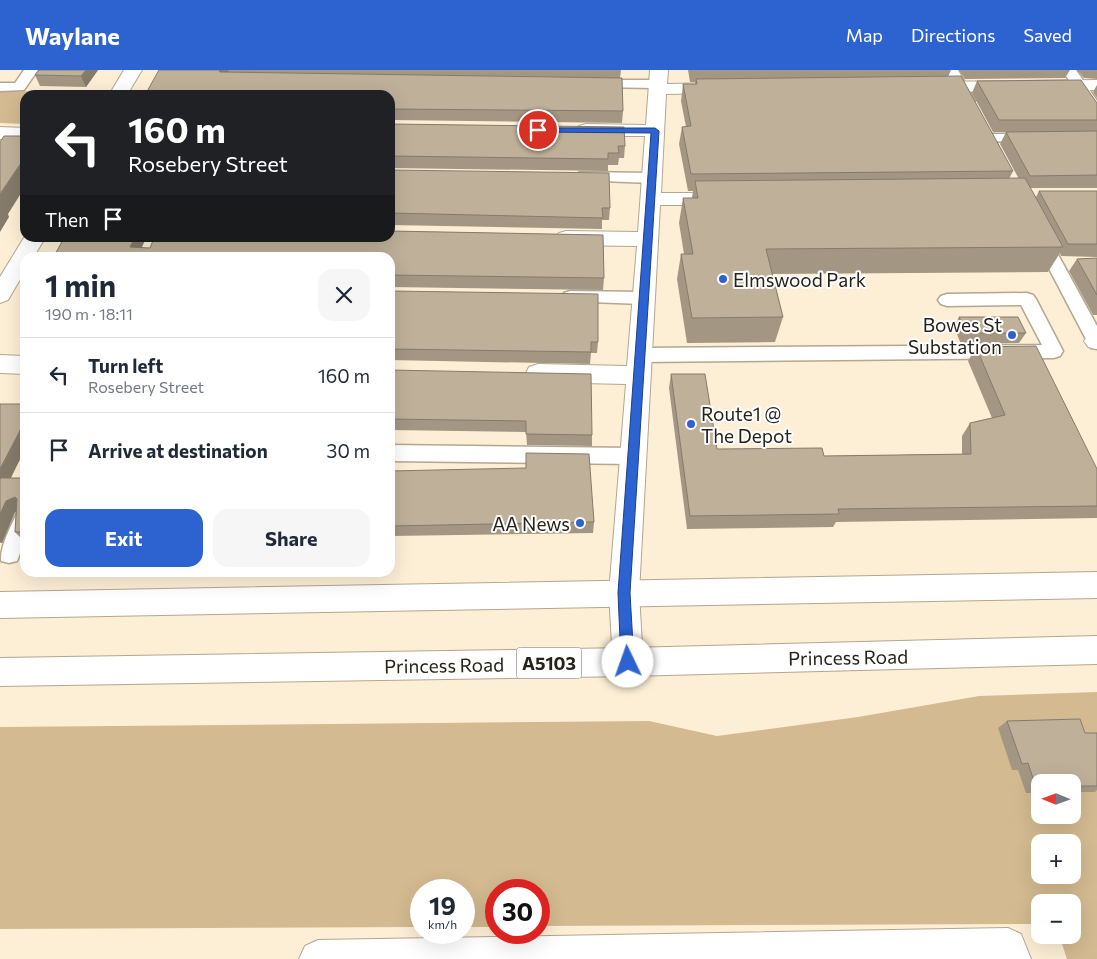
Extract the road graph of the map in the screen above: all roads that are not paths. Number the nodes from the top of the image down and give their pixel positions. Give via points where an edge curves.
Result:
1 (31, 70) edge
2 (133, 70) edge
3 (951, 70) edge
4 (1069, 70) edge
5 (658, 81) edge
6 (584, 84) edge
7 (1088, 85) edge
8 (0, 86) edge
9 (960, 86) junction
10 (911, 87) edge
11 (735, 88) edge
12 (121, 90) edge
13 (1097, 111) edge
14 (572, 130) edge
15 (655, 131) junction
16 (0, 133) edge
17 (20, 134) edge
18 (988, 138) junction
19 (1047, 138) edge
20 (996, 153) edge
21 (568, 177) edge
22 (651, 189) junction
23 (737, 199) edge
24 (1032, 220) edge
25 (547, 237) edge
26 (648, 239) junction
27 (20, 261) edge
28 (0, 295) edge
29 (555, 297) edge
30 (642, 298) junction
31 (947, 300) dead end
32 (1097, 342) edge
33 (0, 364) edge
34 (20, 365) edge
35 (639, 365) junction
36 (514, 373) edge
37 (395, 453) edge
38 (632, 456) junction
39 (20, 530) edge
40 (9, 554) dead end
41 (1097, 585) edge
42 (624, 593) junction
43 (0, 605) edge
44 (1097, 650) edge
45 (628, 662) junction
46 (54, 670) junction
47 (0, 672) edge
48 (0, 678) edge
49 (1010, 953) edge
50 (318, 959) edge
51 (356, 959) edge

1 - 8 lane via 19,87
2 - 12 main road
3 - 9 lane
4 - 7 lane
5 - 6 lane
5 - 11 main road
5 - 15 main road
7 - 9 main road
7 - 13 lane
9 - 10 main road
9 - 18 lane
14 - 15 main road
15 - 22 main road
16 - 17 main road
18 - 19 lane
18 - 20 lane
21 - 22 lane
22 - 23 main road
22 - 26 main road
24 - 32 lane via 1063,264
25 - 26 main road
26 - 30 main road
27 - 28 main road
29 - 30 lane
30 - 35 main road
31 - 35 lane via 1027,299 1054,351
33 - 34 main road
35 - 36 main road
35 - 38 main road
37 - 38 lane
38 - 42 main road
39 - 40 lane
41 - 42 main road
42 - 43 main road
42 - 45 main road
44 - 45 main road, Princess Road / A5103
45 - 46 main road, Princess Road / A5103
46 - 47 main road, Princess Road / A5103
46 - 48 main road
49 - 51 main road
50 - 51 main road

